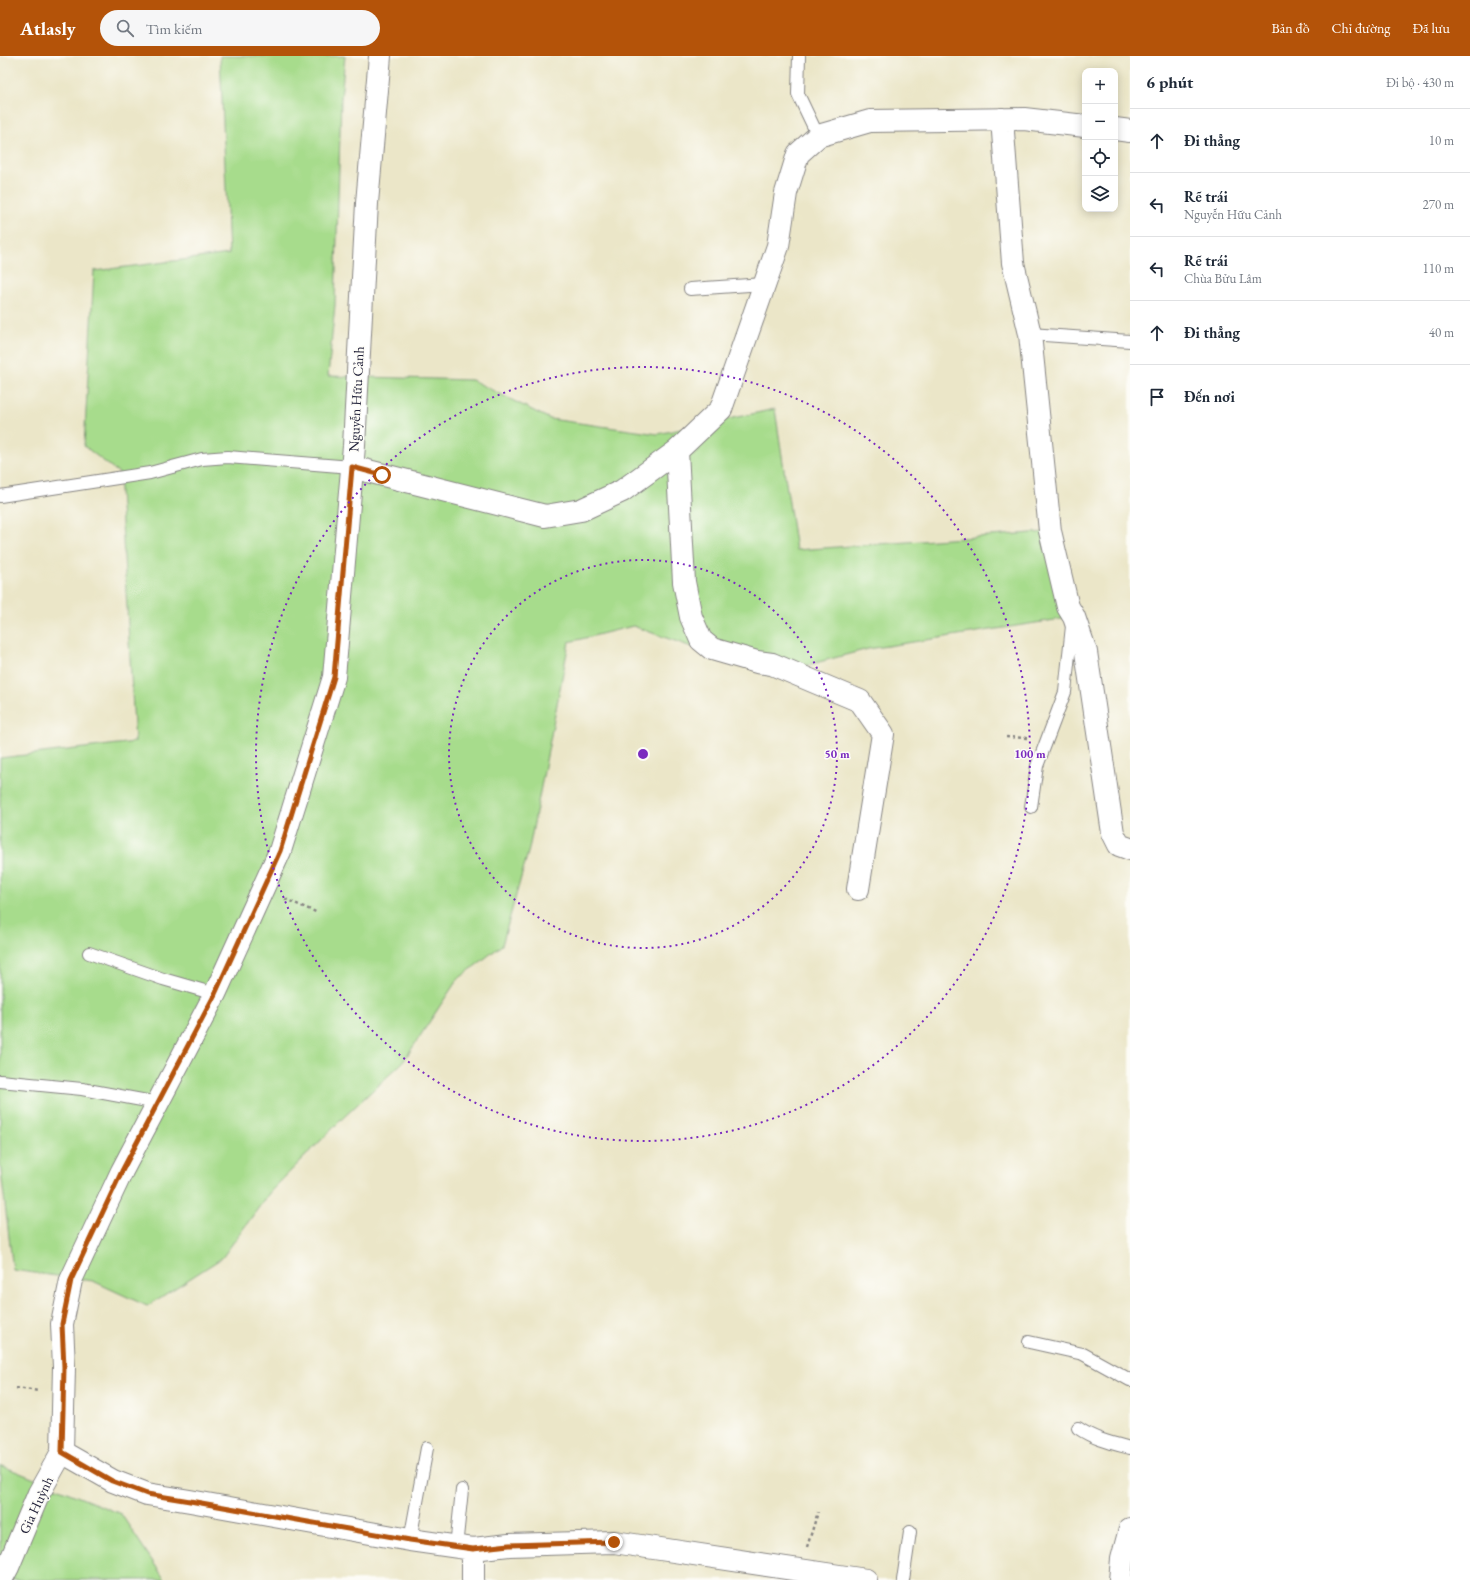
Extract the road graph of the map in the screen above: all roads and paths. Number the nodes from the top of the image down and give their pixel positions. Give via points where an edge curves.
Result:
1 (380, 56) edge
2 (799, 56) edge
3 (1002, 119) junction
4 (1082, 126) edge
5 (1118, 129) edge
6 (1130, 131) edge
7 (818, 136) junction
8 (764, 284) junction
9 (690, 289) dead end
10 (1030, 334) junction
11 (1130, 341) edge
12 (677, 451) junction
13 (352, 467) junction
14 (0, 496) edge
15 (1074, 617) junction
16 (1031, 807) dead end
17 (1130, 849) edge
18 (262, 889) junction
19 (858, 889) dead end
20 (318, 913) dead end
21 (89, 953) dead end
22 (215, 994) junction
23 (0, 1081) edge
24 (158, 1103) junction
25 (1029, 1342) dead end
26 (1130, 1380) edge
27 (1078, 1428) dead end
28 (427, 1448) dead end
29 (1130, 1448) edge
30 (62, 1452) junction
31 (462, 1490) dead end
32 (818, 1512) dead end
33 (1130, 1529) edge
34 (910, 1532) dead end
35 (410, 1540) junction
36 (464, 1548) junction
37 (800, 1570) junction
38 (1, 1580) edge
39 (473, 1580) edge
40 (866, 1580) edge
41 (903, 1580) edge
42 (1120, 1580) edge

1 - 13 street, Nguyễn Hữu Cảnh via 367,203
2 - 7 lane via 798,94
3 - 4 street
3 - 7 street via 870,121
3 - 10 street via 1014,263
5 - 6 street
7 - 8 street via 798,154 786,193 778,246
8 - 9 lane
8 - 12 street via 721,409
10 - 11 lane
10 - 15 street via 1050,531 1068,607
12 - 13 street via 622,491 581,510 545,516
12 - 19 street via 684,582 691,617 701,640 712,649 772,664 860,701 883,734
13 - 14 lane via 228,458 202,459 150,473
13 - 18 street, Nguyễn Hữu Cảnh via 334,677 280,851
15 - 16 lane via 1065,692 1037,766
15 - 17 street via 1086,652 1113,833 1120,845
18 - 20 path
18 - 22 street, Nguyễn Hữu Cảnh
21 - 22 lane
22 - 24 street, Nguyễn Hữu Cảnh
23 - 24 lane via 82,1089
24 - 30 street, Nguyễn Hữu Cảnh via 122,1171 71,1280 62,1324
25 - 26 lane via 1083,1354
27 - 29 lane via 1105,1442
28 - 35 lane
30 - 35 street via 112,1481 147,1494
30 - 38 street, Gia Huỳnh via 39,1493
31 - 36 lane
32 - 37 path
33 - 42 street via 1122,1559
34 - 41 lane
35 - 36 street
36 - 37 street via 614,1542
36 - 39 street
37 - 40 street

